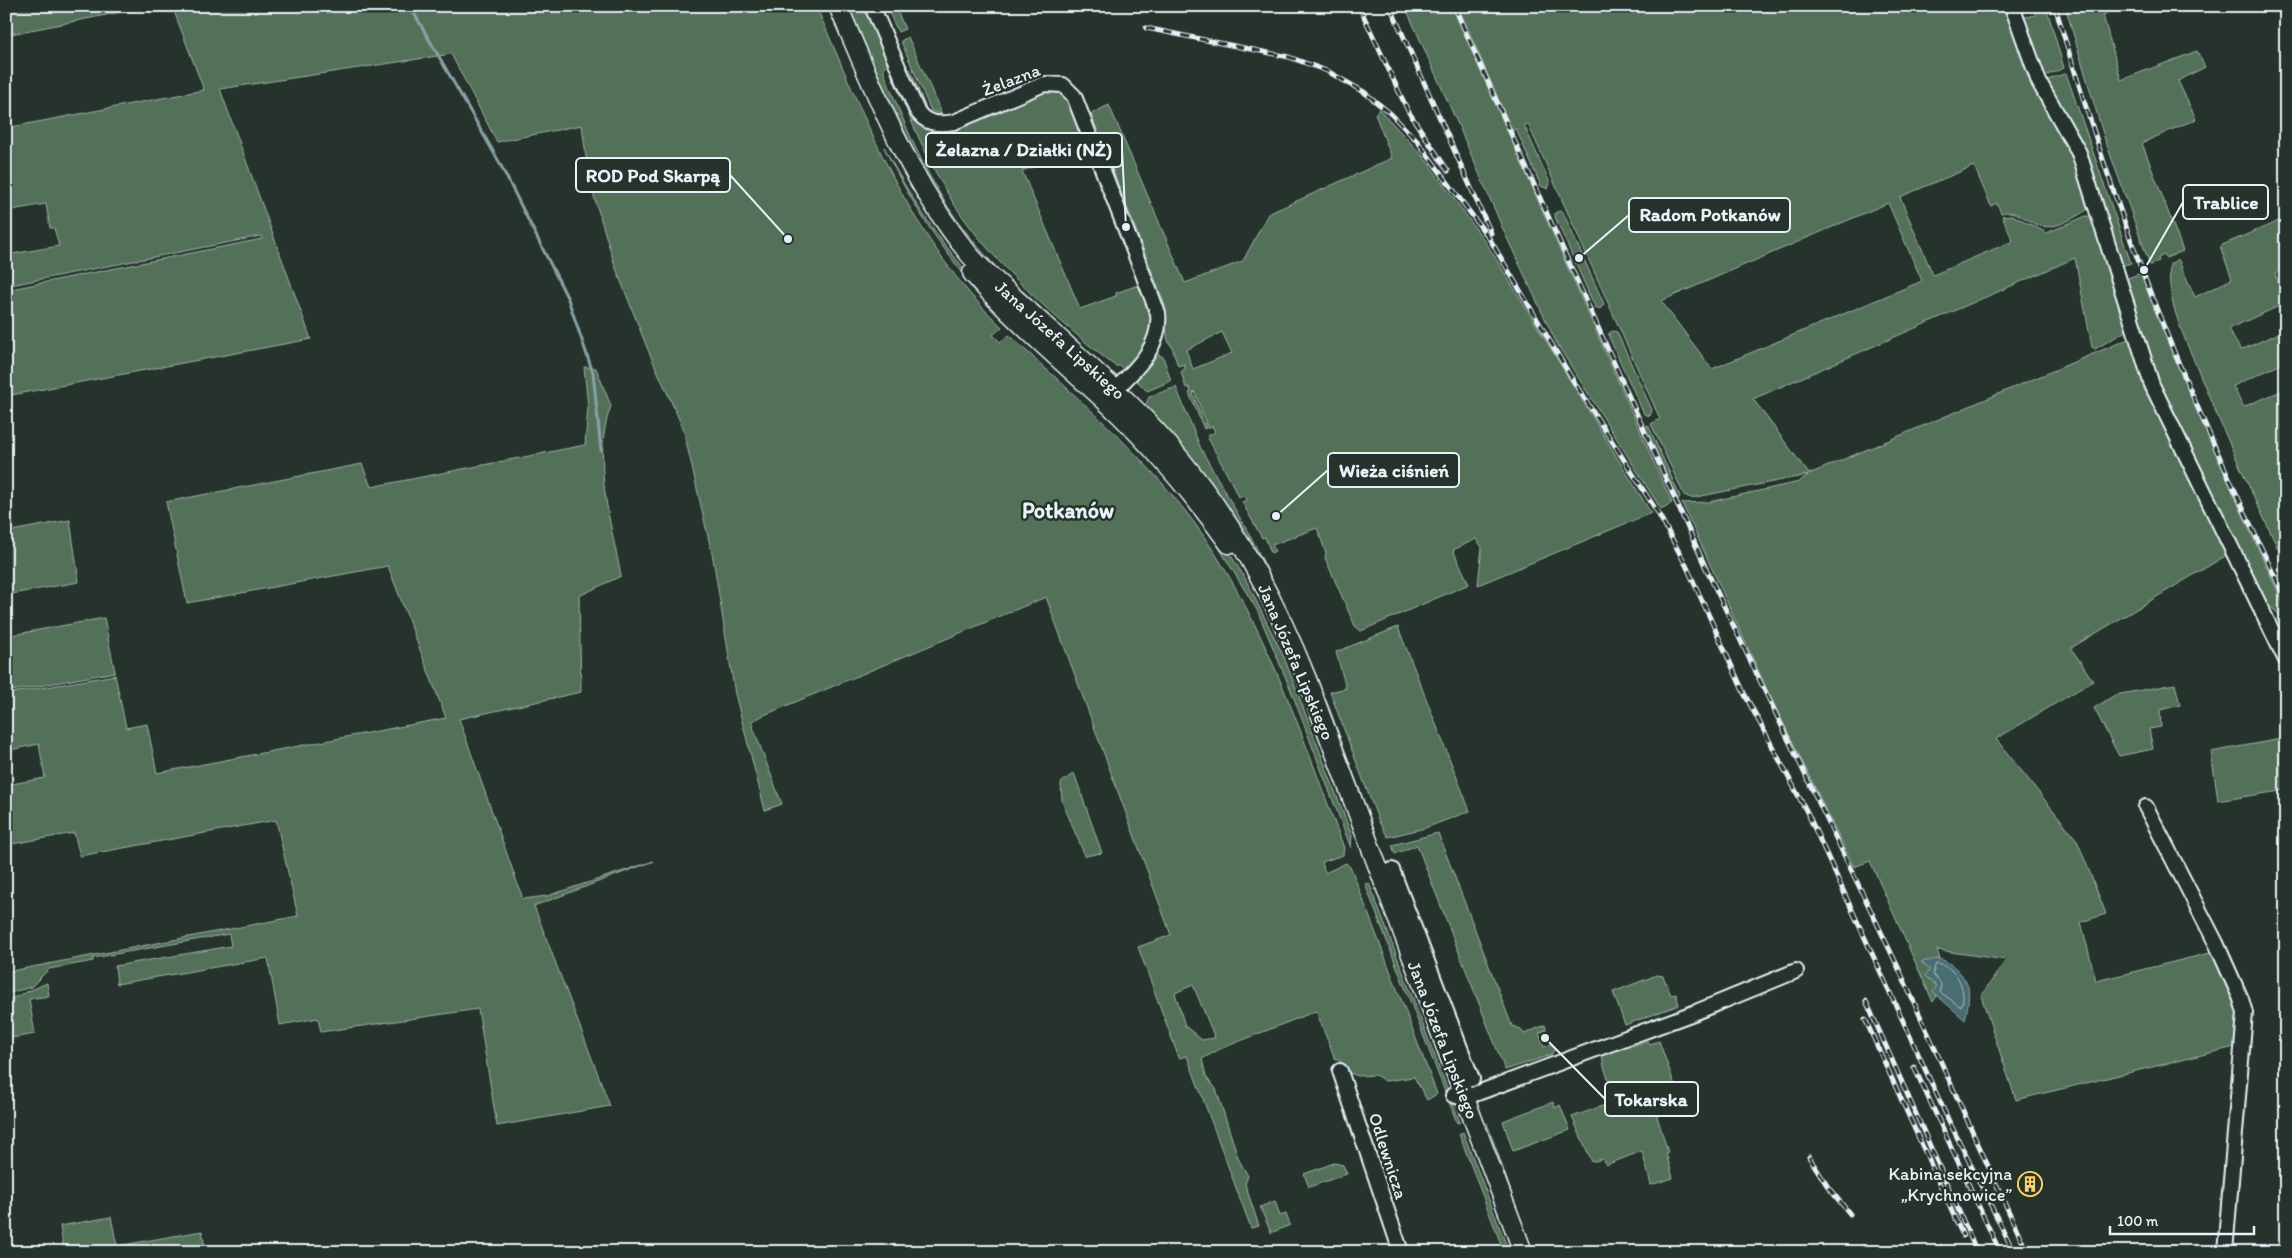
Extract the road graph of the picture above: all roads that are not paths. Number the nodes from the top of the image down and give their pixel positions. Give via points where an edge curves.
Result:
1 (827, 6) edge
2 (838, 6) edge
3 (872, 6) edge
4 (2012, 6) edge
5 (1110, 395) junction
6 (2286, 660) edge
7 (2146, 806) dead end
8 (1392, 870) dead end
9 (1796, 971) dead end
10 (1340, 1071) dead end
11 (1472, 1079) dead end
12 (1459, 1101) junction
13 (1401, 1252) edge
14 (1512, 1252) edge
15 (1523, 1252) edge
16 (2225, 1252) edge

1 - 5 main road, Jana Józefa Lipskiego via 891,153 930,218 1000,304
2 - 5 main road, Jana Józefa Lipskiego via 903,154 952,232 991,278
3 - 5 street, Żelazna via 916,109 928,121 940,124 954,122 1044,84 1063,85 1074,96 1158,313 1158,329 1151,350
4 - 6 street via 2039,82 2079,153 2152,385
5 - 12 main road, Jana Józefa Lipskiego via 1175,452 1213,498 1274,604 1307,679
7 - 16 street via 2216,943 2245,1013
8 - 11 street
9 - 12 street
10 - 13 street, Odlewnicza
12 - 14 main road, Jana Józefa Lipskiego
12 - 15 main road, Jana Józefa Lipskiego

